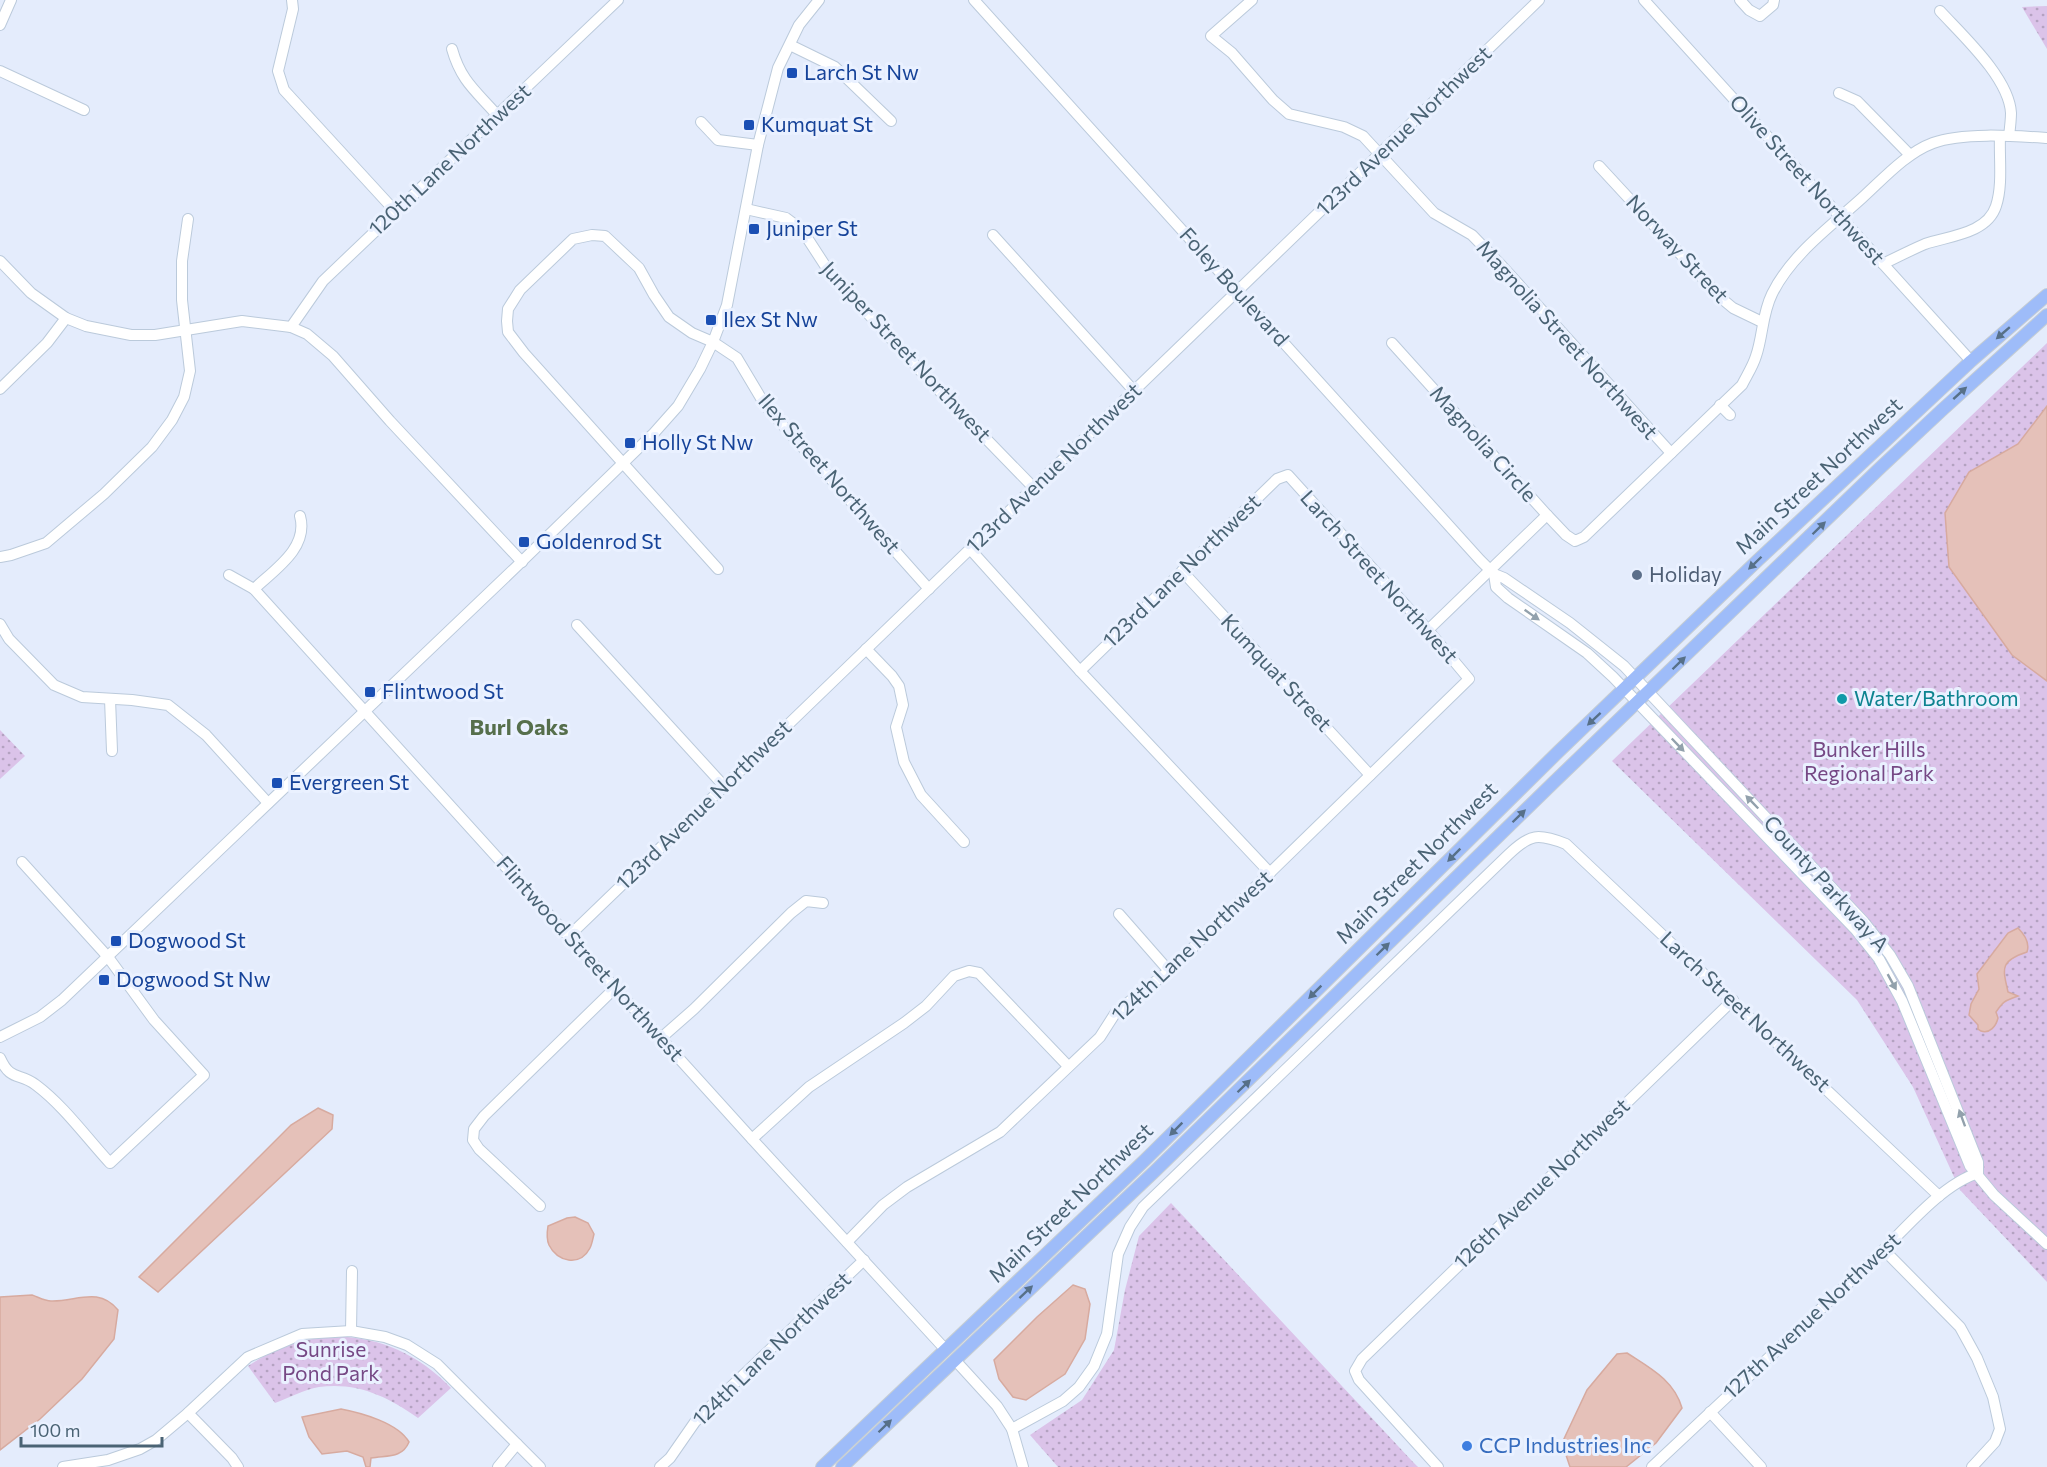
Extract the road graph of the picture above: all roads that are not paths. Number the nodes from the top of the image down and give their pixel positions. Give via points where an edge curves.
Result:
1 (10, 0) edge
2 (292, 0) edge
3 (618, 0) edge
4 (819, 0) edge
5 (974, 0) edge
6 (1252, 0) edge
7 (1539, 0) edge
8 (1644, 0) edge
9 (1740, 0) edge
10 (1774, 0) edge
11 (1940, 11) dead end
12 (0, 25) edge
13 (790, 45) junction
14 (452, 49) dead end
15 (0, 71) edge
16 (1839, 93) dead end
17 (84, 110) dead end
18 (497, 115) junction
19 (891, 121) dead end
20 (701, 122) dead end
21 (2005, 136) junction
22 (2047, 138) edge
23 (758, 145) junction
24 (1380, 154) junction
25 (1910, 155) junction
26 (1599, 166) dead end
27 (746, 209) junction
28 (395, 211) junction
29 (1842, 216) junction
30 (188, 219) dead end
31 (993, 236) dead end
32 (0, 261) edge
33 (1883, 264) junction
34 (1238, 292) junction
35 (2047, 295) edge
36 (2047, 315) edge
37 (66, 318) junction
38 (1762, 322) junction
39 (291, 327) junction
40 (187, 330) junction
41 (713, 342) junction
42 (1392, 344) dead end
43 (1971, 361) junction
44 (0, 389) edge
45 (1134, 391) junction
46 (1720, 405) junction
47 (1730, 415) dead end
48 (1671, 453) junction
49 (624, 462) junction
50 (1288, 475) joint
51 (1033, 488) junction
52 (1547, 515) junction
53 (300, 516) dead end
54 (970, 549) junction
55 (0, 557) edge
56 (522, 562) junction
57 (718, 569) dead end
58 (1182, 572) junction
59 (1492, 572) junction
60 (229, 575) dead end
61 (254, 589) junction
62 (929, 589) junction
63 (0, 624) edge
64 (577, 625) dead end
65 (1428, 630) junction
66 (866, 649) junction
67 (1080, 671) junction
68 (1469, 679) joint
69 (1636, 679) junction
70 (1624, 690) junction
71 (1648, 693) junction
72 (110, 699) junction
73 (1637, 703) junction
74 (364, 711) junction
75 (112, 751) dead end
76 (1370, 775) junction
77 (724, 786) junction
78 (268, 803) junction
79 (964, 842) dead end
80 (22, 862) dead end
81 (1270, 873) junction
82 (823, 903) dead end
83 (1119, 914) dead end
84 (569, 936) junction
85 (108, 957) junction
86 (1169, 971) junction
87 (616, 987) junction
88 (1733, 1000) junction
89 (0, 1037) edge
90 (661, 1038) junction
91 (0, 1058) edge
92 (1068, 1066) junction
93 (752, 1139) junction
94 (1978, 1173) junction
95 (1939, 1196) junction
96 (540, 1206) dead end
97 (847, 1242) junction
98 (2047, 1244) edge
99 (1884, 1250) junction
100 (864, 1260) junction
101 (352, 1271) dead end
102 (351, 1331) junction
103 (945, 1349) junction
104 (955, 1360) junction
105 (1710, 1412) junction
106 (188, 1413) junction
107 (1012, 1429) junction
108 (517, 1444) junction
109 (63, 1467) edge
110 (238, 1467) edge
111 (498, 1467) edge
112 (540, 1467) edge
113 (660, 1467) edge
114 (822, 1467) edge
115 (842, 1467) edge
116 (1023, 1467) edge
117 (1438, 1467) edge
118 (1652, 1467) edge
119 (1761, 1467) edge
120 (1972, 1467) edge

1 - 12 street
2 - 28 street via 278,71 284,90
3 - 18 street, 120th Lane Northwest
4 - 13 street via 799,25
5 - 34 street, Foley Boulevard
6 - 24 street, Magnolia Street Northwest via 1211,36 1289,114 1344,127 1363,136
7 - 24 street, 123rd Avenue Northwest
8 - 29 street, Olive Street Northwest
9 - 10 street via 1760,16
11 - 21 street via 1984,61 2005,92 2011,111
13 - 19 street via 835,67
13 - 23 street via 778,68
14 - 18 street via 457,68
15 - 17 street
16 - 25 street via 1857,101
18 - 28 street, 120th Lane Northwest
20 - 23 street via 718,140
21 - 22 street
21 - 25 street via 1955,138 1933,143
21 - 33 street via 1996,207 1989,217 1978,227 1926,244
23 - 27 street
24 - 34 street, 123rd Avenue Northwest
24 - 48 street, Magnolia Street Northwest via 1434,213 1472,236
25 - 29 street
26 - 38 street, Norway Street via 1721,298
27 - 41 street via 727,305
27 - 51 street, Juniper Street Northwest via 786,218 802,230 828,270
28 - 39 street, 120th Lane Northwest via 323,281
29 - 33 street, Olive Street Northwest
29 - 38 street via 1785,273 1771,295
30 - 40 street via 182,261
31 - 45 street
32 - 37 street via 31,293
33 - 43 street, Olive Street Northwest
34 - 45 street, 123rd Avenue Northwest
34 - 59 street, Foley Boulevard
35 -> 43 main road, Main Street Northwest
71 -> 36 main road, Main Street Northwest via 1934,417
37 - 40 street via 131,335
37 - 44 street via 47,343
38 - 46 street via 1748,374
39 - 40 street via 242,321
39 - 56 street via 307,334 333,356
40 - 55 street via 190,370 184,398 152,447 46,543
41 - 49 street via 678,406
41 - 49 street, Ilex Street Northwest via 669,316 639,268 605,236 573,239 520,290 508,309 508,332
41 - 62 street, Ilex Street Northwest via 737,358 765,405
42 - 52 street, Magnolia Circle
43 -> 69 main road, Main Street Northwest
45 - 51 street, 123rd Avenue Northwest
46 - 47 street
46 - 48 street
48 - 52 street, Magnolia Circle via 1584,537 1575,541
49 - 56 street
49 - 57 street
50 - 58 street, 123rd Lane Northwest via 1277,479
50 - 65 street, Larch Street Northwest
51 - 54 street, 123rd Avenue Northwest
52 - 59 street
53 - 61 street via 302,534 297,546
54 - 62 street, 123rd Avenue Northwest
54 - 67 street
56 - 74 street
58 - 67 street, 123rd Lane Northwest
58 - 76 street, Kumquat Street
59 - 65 street
59 - 69 street, Foley Boulevard via 1570,622
59 -> 70 street, Foley Boulevard via 1496,587 1587,653
60 - 61 street, Flintwood Street Northwest
61 - 74 street, Flintwood Street Northwest
62 - 66 street, 123rd Avenue Northwest
63 - 72 street via 9,639 54,685 82,696
64 - 77 street
65 - 68 street, Larch Street Northwest
66 - 77 street, 123rd Avenue Northwest
66 - 79 street via 899,686 903,705 896,727 904,762 921,795
67 - 81 street
68 - 76 street, 124th Lane Northwest
69 - 70 main road, Main Street Northwest
69 - 71 street, Foley Boulevard
70 - 73 street, Foley Boulevard
70 -> 103 main road, Main Street Northwest via 1145,1160
71 - 73 main road, Main Street Northwest
94 -> 71 street, County Parkway A via 1978,1162 1927,1029 1890,956 1831,884
72 - 75 street
72 - 78 street via 168,705 206,735
73 -> 94 street, County Parkway A via 1855,929 1879,959 1909,1016 1966,1159
104 -> 73 main road, Main Street Northwest
74 - 78 street
74 - 84 street, Flintwood Street Northwest
76 - 81 street, 124th Lane Northwest
77 - 84 street, 123rd Avenue Northwest
78 - 85 street
80 - 85 street
81 - 86 street, 124th Lane Northwest
82 - 90 street via 807,902 791,913
83 - 86 street
84 - 87 street, Flintwood Street Northwest
85 - 89 street via 40,1017
85 - 91 street via 154,1020 204,1075 111,1163 49,1096 33,1083 9,1074
86 - 92 street, 124th Lane Northwest via 1116,1012 1100,1036
87 - 90 street, Flintwood Street Northwest
87 - 96 street via 474,1129 472,1140 479,1149
88 - 95 street, Larch Street Northwest
88 - 107 street, Larch Street Northwest via 1566,844 1546,836 1529,837 1143,1207 1118,1254 1107,1334 1094,1366 1063,1401
88 - 117 street, 126th Avenue Northwest via 1370,1351 1354,1371
90 - 93 street, Flintwood Street Northwest
92 - 93 street via 979,973 969,971 954,976 904,1023 809,1087
92 - 97 street, 124th Lane Northwest via 1000,1132 907,1187
93 - 97 street, Flintwood Street Northwest
94 - 95 street, 127th Avenue Northwest
94 - 98 street, County Parkway A via 1994,1195
95 - 99 street, 127th Avenue Northwest
97 - 100 street, Flintwood Street Northwest
99 - 105 street, 127th Avenue Northwest
99 - 120 street via 1960,1327 1993,1397 2000,1429 1995,1442
100 - 103 street, Flintwood Street Northwest
100 - 113 street, 124th Lane Northwest via 695,1422
101 - 102 street
102 - 106 street via 302,1334 248,1357
102 - 108 street via 385,1337 423,1354
103 - 114 main road, Main Street Northwest
104 - 107 street via 997,1406
115 -> 104 main road, Main Street Northwest
105 - 118 street, 127th Avenue Northwest
105 - 119 street
106 - 109 street via 140,1449 108,1460
106 - 110 street
107 - 116 street
108 - 111 street
108 - 112 street

